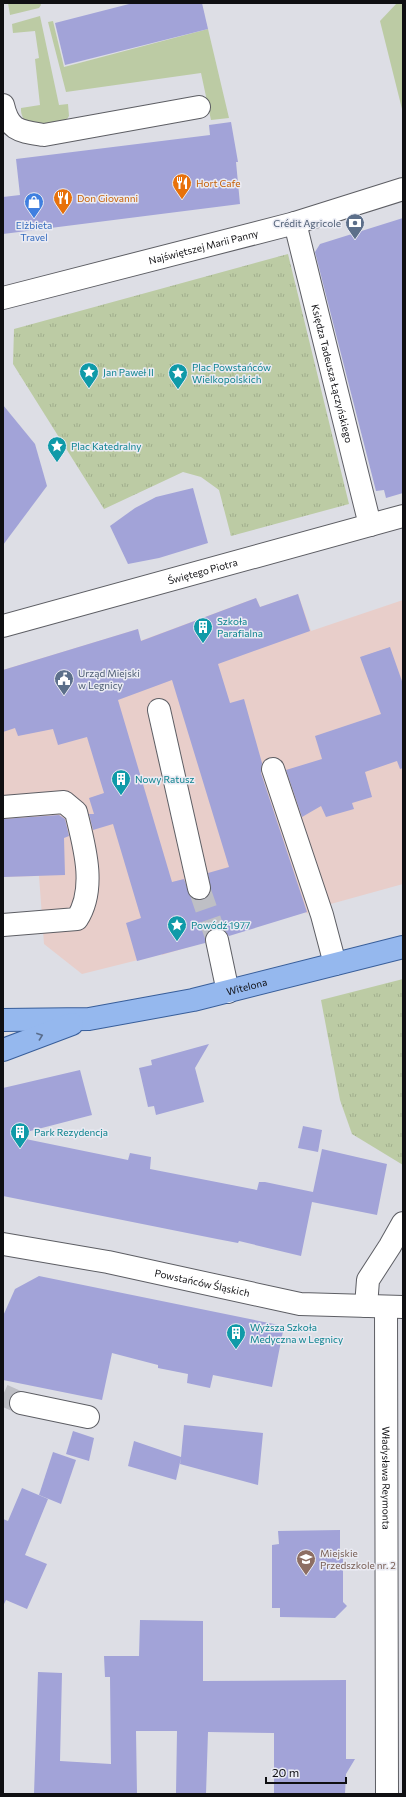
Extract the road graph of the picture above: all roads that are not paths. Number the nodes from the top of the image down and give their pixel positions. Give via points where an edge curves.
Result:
1 (3, 105) edge
2 (199, 107) dead end
3 (403, 189) edge
4 (295, 223) junction
5 (3, 298) edge
6 (403, 516) edge
7 (370, 524) junction
8 (3, 626) edge
9 (158, 710) dead end
10 (273, 769) dead end
11 (3, 807) edge
12 (199, 888) tunnel mouth
13 (3, 925) edge
14 (217, 940) tunnel mouth
15 (403, 947) edge
16 (335, 964) junction
17 (228, 992) junction
18 (89, 1019) junction
19 (3, 1020) edge
20 (3, 1050) edge
21 (403, 1223) edge
22 (3, 1244) edge
23 (385, 1307) edge
24 (21, 1403) tunnel mouth
25 (88, 1417) dead end
26 (387, 1794) edge

1 - 2 street via 6,120 13,126 24,132 44,134
3 - 4 street, Najświętszej Marii Panny
4 - 5 street, Najświętszej Marii Panny
4 - 7 street, Księdza Tadeusza Łączyńskiego
6 - 7 street, Świętego Piotra
7 - 8 street, Świętego Piotra
9 - 12 street
10 - 16 street via 322,915
11 - 13 street via 64,802 76,812 83,842 87,880 86,900 77,919
14 - 17 street
15 - 16 main road, Witelona
16 - 17 main road, Witelona
17 - 18 main road, Witelona
18 - 19 main road, Witelona
20 -> 18 main road, Witelona
21 - 23 street, Władysława Reymonta via 368,1280
22 - 23 street, Powstańców Śląskich via 108,1262 300,1304
23 - 26 street, Władysława Reymonta
24 - 25 street

